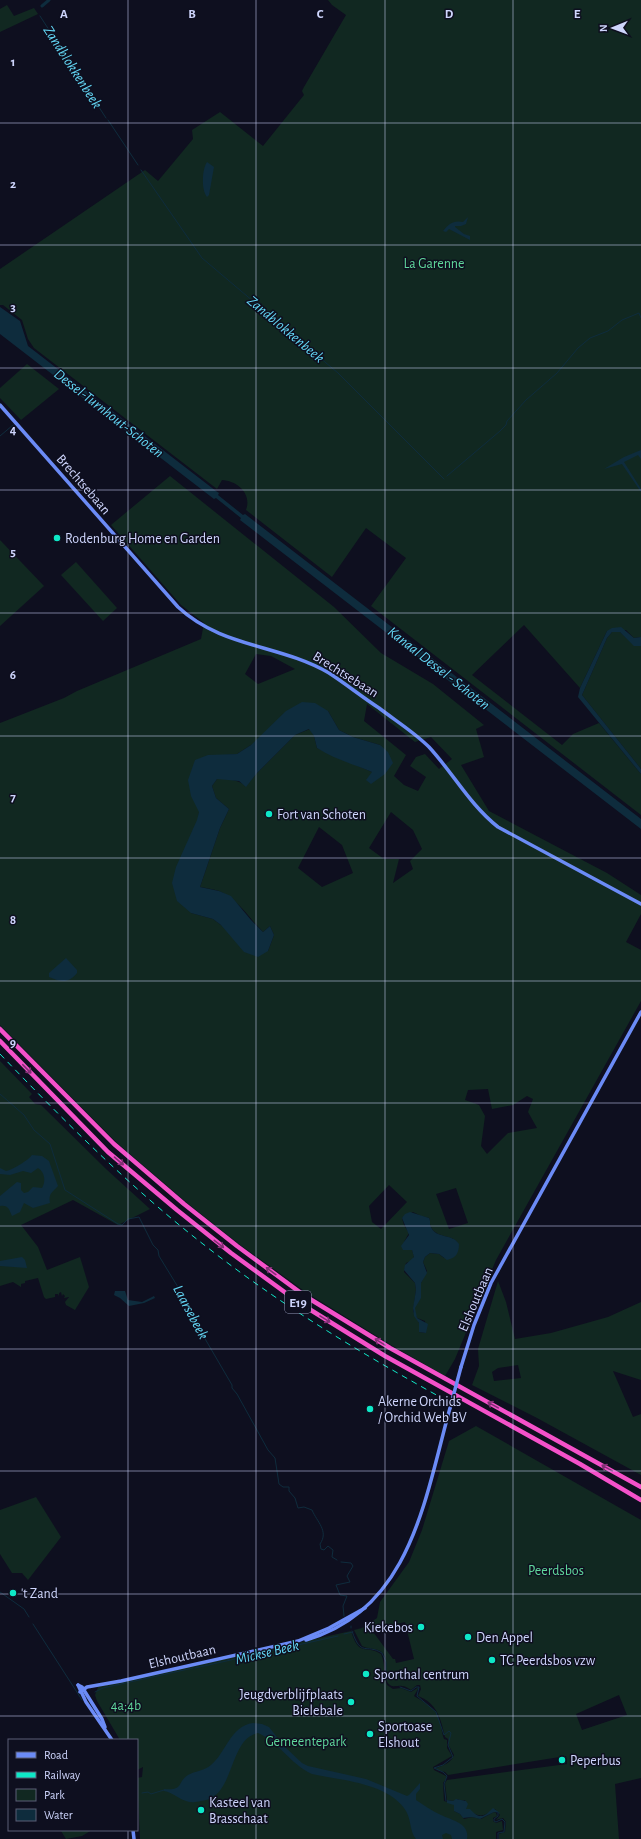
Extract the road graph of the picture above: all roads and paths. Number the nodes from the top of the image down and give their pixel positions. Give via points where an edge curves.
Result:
1 (0, 405) edge
2 (641, 904) edge
3 (641, 1012) edge
4 (0, 1029) edge
5 (0, 1041) edge
6 (641, 1487) edge
7 (641, 1500) edge
8 (111, 1739) edge

1 - 2 main road, Brechtsebaan via 178,607 195,621 226,637 295,657 329,674 422,741 480,812 498,828
3 - 8 main road, Elshoutbaan, bridge via 491,1283 474,1325 408,1550 385,1587 355,1617 312,1638 94,1687 83,1692
6 -> 4 highway, E19 via 390,1348 305,1296 184,1204 114,1144
5 -> 7 highway, E19 via 108,1152 177,1210 301,1304 385,1356

